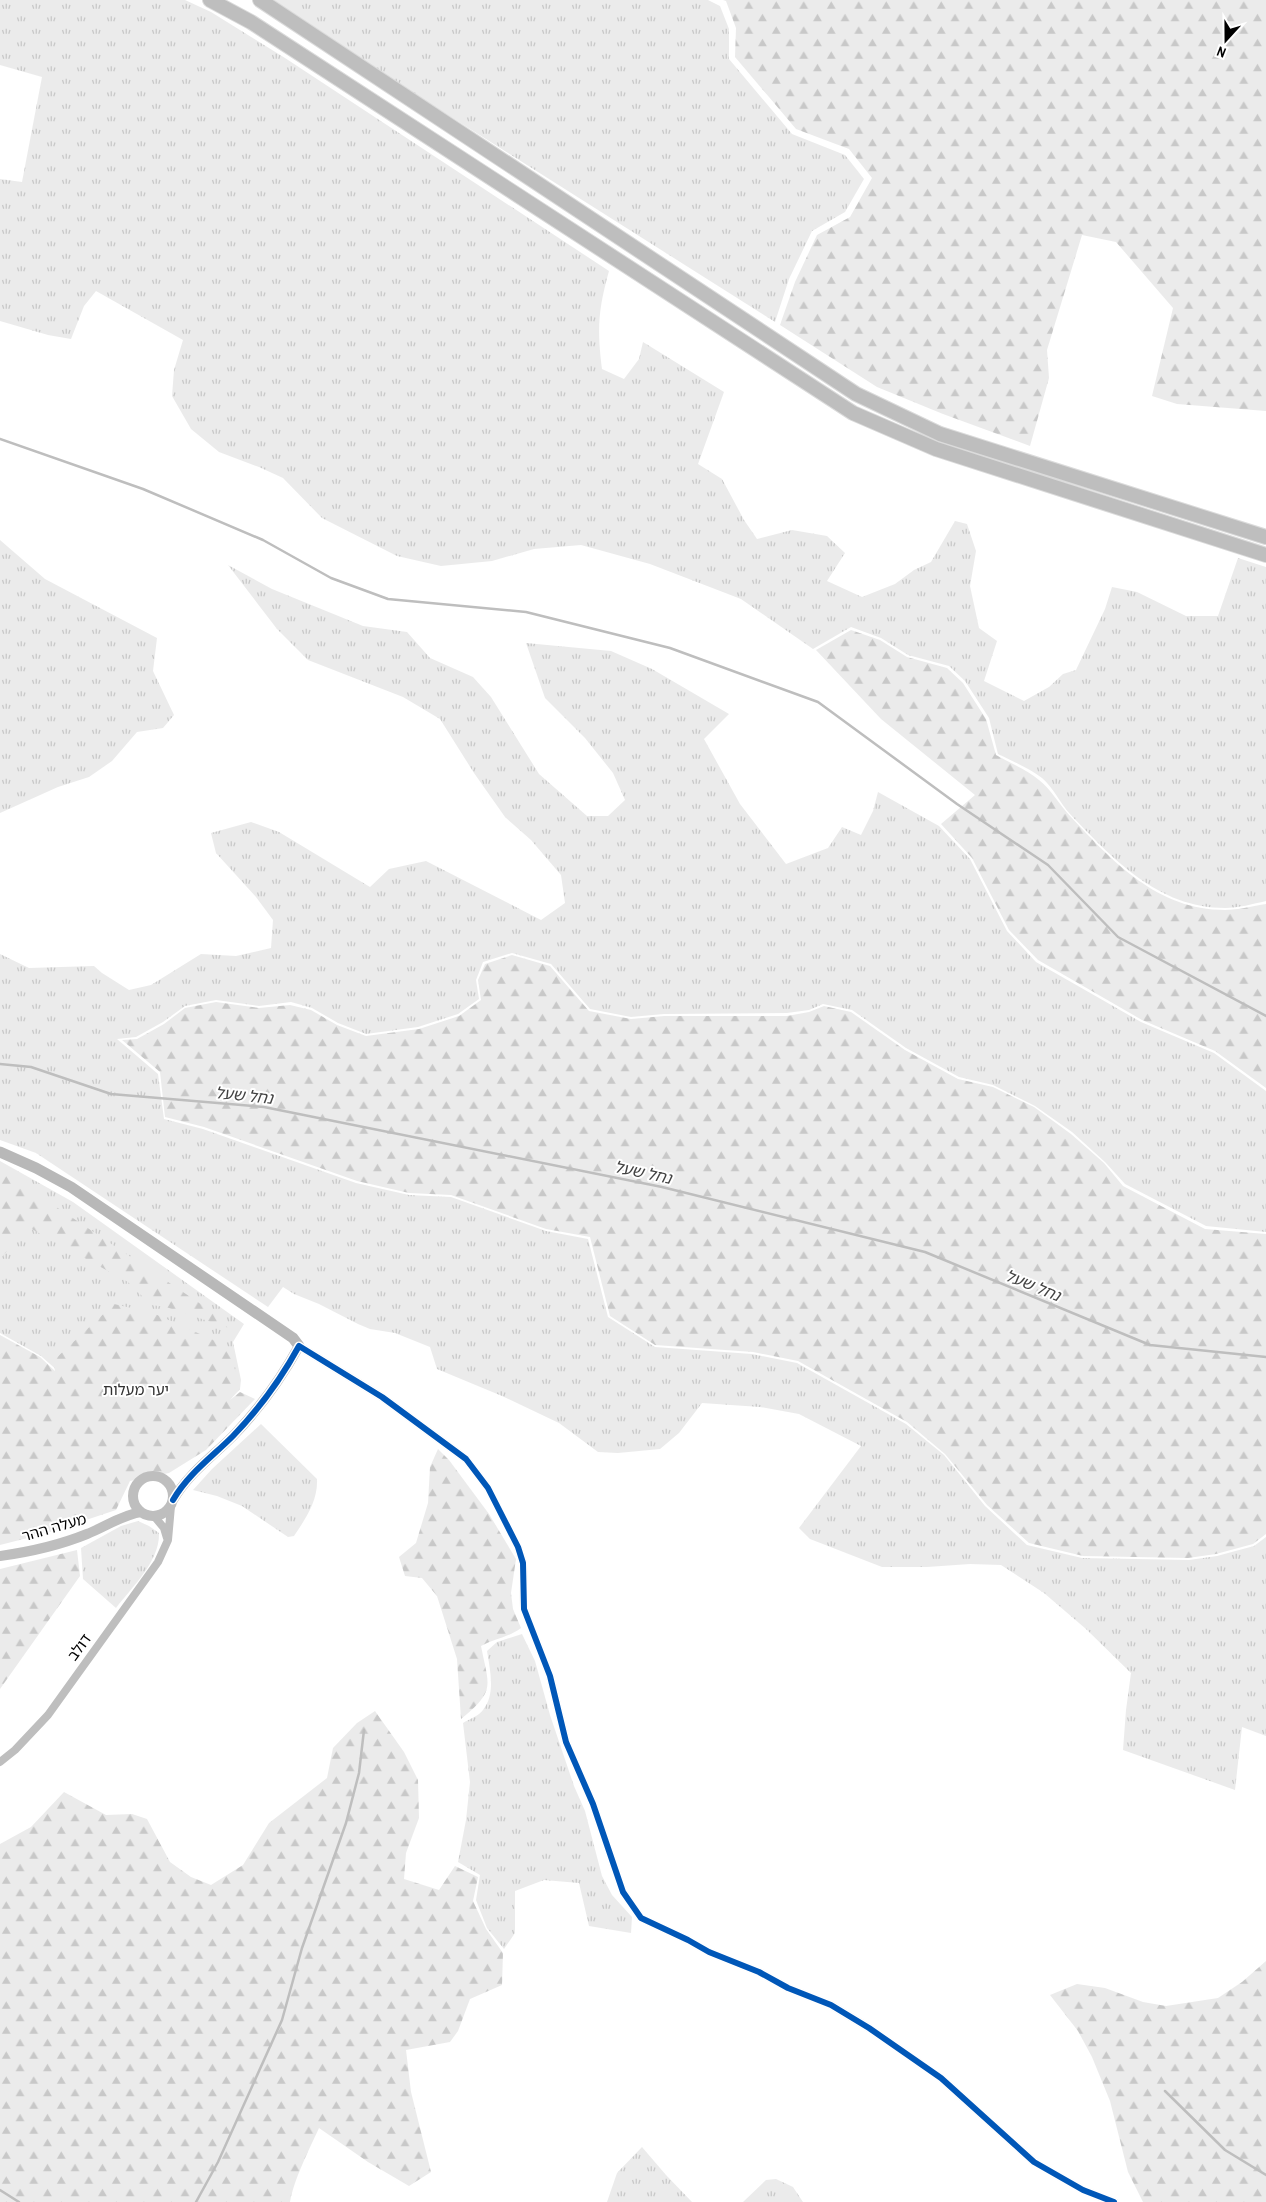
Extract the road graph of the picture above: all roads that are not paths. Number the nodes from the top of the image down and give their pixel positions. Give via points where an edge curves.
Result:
1 (210, 0) edge
2 (260, 0) edge
3 (1266, 538) edge
4 (1266, 556) edge
5 (0, 1152) edge
6 (299, 1346) junction
7 (192, 1474) junction
8 (159, 1478) junction
9 (134, 1495) junction
10 (172, 1503) junction
11 (141, 1512) junction
12 (154, 1516) junction
13 (116, 1521) junction
14 (168, 1540) junction
15 (0, 1556) edge
16 (0, 1762) edge
17 (1114, 2202) edge

1 - 4 highway via 251,22 853,413 936,449
2 - 3 highway via 856,394 940,434
5 - 6 main road via 71,1187 293,1338
6 - 7 street via 253,1414
6 - 17 street via 382,1397 466,1459 488,1488 523,1563 524,1609 550,1676 566,1742 593,1804 622,1892 641,1918 709,1952 831,2005 941,2078 1034,2162 1083,2190
7 - 8 street
7 - 10 street
8 - 9 street via 146,1478 139,1483
8 - 10 street via 171,1487
9 - 11 street
9 - 13 street
10 - 12 street via 160,1515
10 - 14 street, דולב
11 - 12 street
11 - 13 street, מעלה ההר
12 - 14 street via 164,1528
13 - 15 street, מעלה ההר via 62,1542
14 - 16 street, דולב via 158,1562 48,1715

